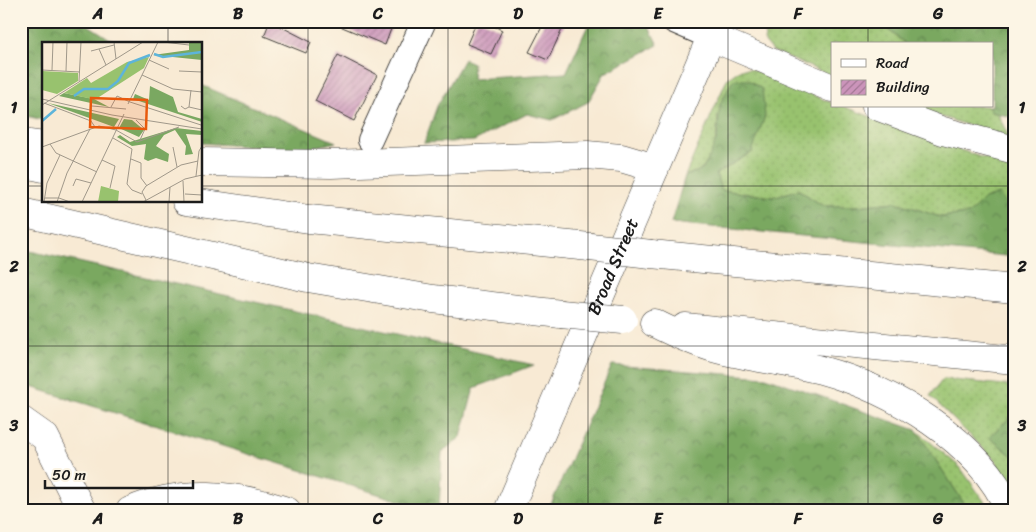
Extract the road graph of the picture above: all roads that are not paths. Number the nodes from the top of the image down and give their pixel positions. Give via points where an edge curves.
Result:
1 (424, 21) edge
2 (674, 21) edge
3 (714, 29) edge
4 (831, 88) edge
5 (881, 108) edge
6 (370, 140) dead end
7 (21, 142) edge
8 (42, 146) edge
9 (1015, 150) edge
10 (202, 162) edge
11 (21, 163) edge
12 (42, 168) edge
13 (655, 168) junction
14 (193, 202) edge
15 (21, 212) edge
16 (1015, 289) edge
17 (654, 323) junction
18 (1015, 360) edge
19 (21, 420) edge
20 (82, 511) edge
21 (130, 511) edge
22 (287, 511) edge
23 (508, 511) edge
24 (1010, 511) edge

1 - 6 street
2 - 3 street
3 - 4 main road
3 - 13 main road, Broad Street
5 - 9 main road via 943,131
7 - 8 main road
10 - 13 main road via 331,164 587,155 610,156
11 - 12 main road
13 - 23 main road, Broad Street
14 - 16 main road, bridge via 284,216
15 - 17 main road, bridge via 308,278 432,299
17 - 18 main road
17 - 24 main road via 714,348 836,375 888,398 928,421 967,450 992,477
19 - 20 main road via 45,437
21 - 22 main road via 174,498 213,495 244,498

